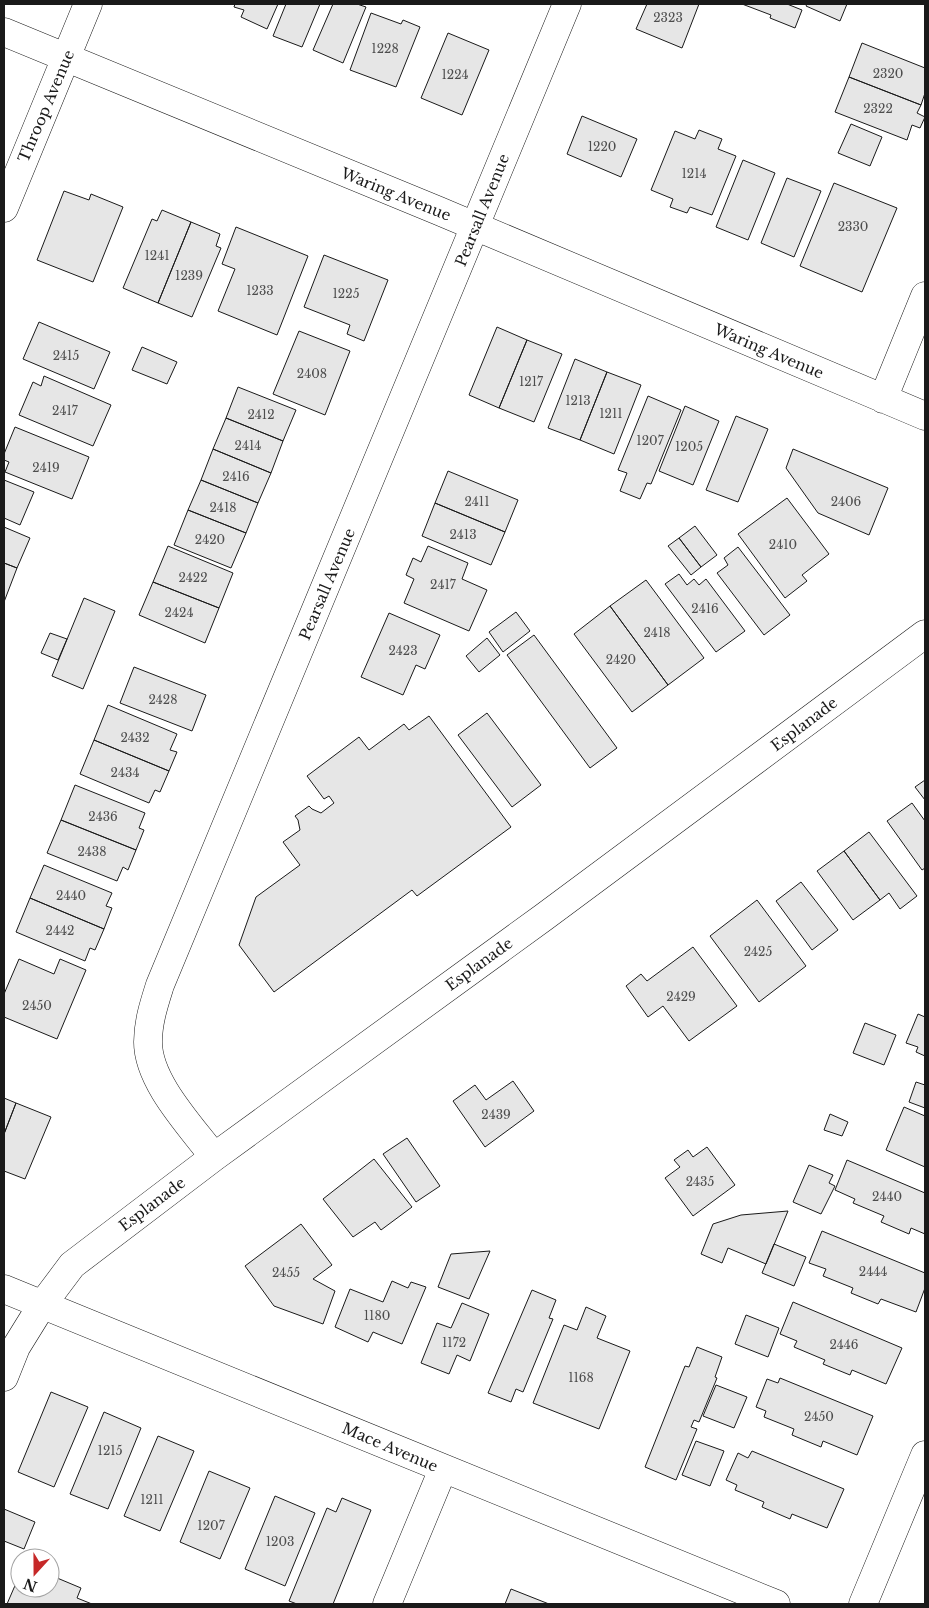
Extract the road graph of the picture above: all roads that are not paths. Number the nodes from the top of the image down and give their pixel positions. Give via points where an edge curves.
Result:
1 (88, 4) edge
2 (567, 4) edge
3 (4, 32) edge
4 (66, 58) junction
5 (4, 208) edge
6 (475, 227) junction
7 (925, 296) edge
8 (883, 399) junction
9 (925, 416) edge
10 (925, 634) edge
11 (214, 1157) junction
12 (4, 1289) edge
13 (42, 1305) junction
14 (4, 1377) edge
15 (925, 1455) edge
16 (443, 1469) junction
17 (387, 1604) edge
18 (776, 1604) edge
19 (863, 1604) edge

1 - 4 street, Throop Avenue
2 - 6 street, Pearsall Avenue
3 - 4 street, Waring Avenue
4 - 5 street, Throop Avenue
4 - 6 street, Waring Avenue
6 - 8 street, Waring Avenue
6 - 11 street, Pearsall Avenue via 160,985 150,1018 148,1043 152,1066 164,1090
7 - 8 street
8 - 9 street, Waring Avenue
10 - 11 street, Esplanade
11 - 13 street, Esplanade via 72,1265
12 - 13 street, Mace Avenue
13 - 14 street via 16,1347
13 - 16 street, Mace Avenue
15 - 19 street
16 - 17 street
16 - 18 street, Mace Avenue

